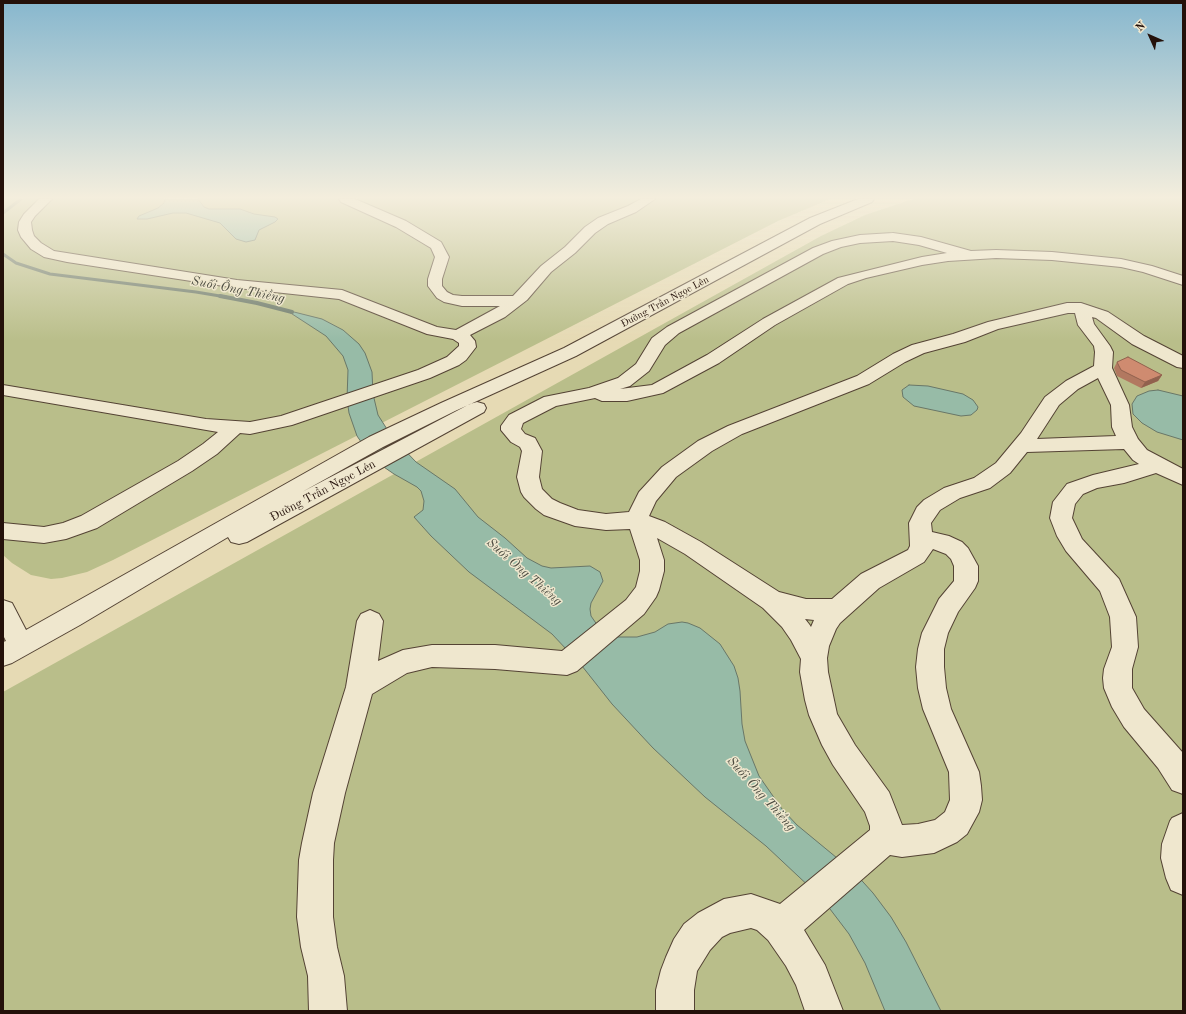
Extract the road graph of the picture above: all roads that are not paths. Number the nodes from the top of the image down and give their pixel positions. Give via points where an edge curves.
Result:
1 (37, 246) edge
2 (437, 246) edge
3 (574, 246) edge
4 (768, 246) edge
5 (830, 246) edge
6 (939, 246) edge
7 (968, 255) junction
8 (1183, 281) edge
9 (517, 301) junction
10 (1081, 308) junction
11 (458, 335) junction
12 (1183, 363) edge
13 (1103, 368) junction
14 (3, 390) edge
15 (592, 393) junction
16 (234, 428) junction
17 (1129, 442) junction
18 (1020, 446) junction
19 (1157, 466) junction
20 (1183, 478) edge
21 (636, 520) junction
22 (3, 531) edge
23 (922, 539) junction
24 (772, 601) junction
25 (839, 608) junction
26 (3, 610) edge
27 (370, 621) dead end
28 (12, 650) edge
29 (814, 658) junction
30 (360, 687) junction
31 (1183, 779) edge
32 (1183, 829) edge
33 (885, 838) junction
34 (1183, 878) edge
35 (781, 928) junction
36 (328, 1011) edge
37 (675, 1011) edge
38 (824, 1011) edge

1 - 11 street via 49,254 67,258 244,285 334,293 433,331
2 - 9 street via 442,257 435,286 444,297 462,301
3 - 9 street via 546,269
4 - 28 street, Đường Trần Ngọc Lên via 570,352 532,378 366,458 143,588 71,618
5 - 15 street via 673,330 658,342 638,372 620,384
6 - 7 street
7 - 8 street via 1019,254 1108,261 1147,269
7 - 15 street via 922,261 852,278 834,285 769,322 713,359 657,389 627,395
9 - 11 street via 499,314
10 - 12 street via 1102,315 1138,340
10 - 13 street via 1086,325 1102,346
10 - 21 street via 1067,308 1005,322 959,338 918,348 863,380 735,430 705,446 666,475 647,497
11 - 16 street via 468,344 467,349 460,356 434,370 274,425
13 - 17 street via 1120,405 1122,427
13 - 18 street via 1072,385 1052,401
14 - 16 street via 178,421
15 - 21 street via 551,401 513,422 511,430 528,443 532,451 528,473 529,485 540,501 561,513 590,521
16 - 22 street via 198,458 89,522 66,531 44,535
17 - 18 street
17 - 19 street via 1140,455
18 - 23 street via 994,476 932,505 920,523
19 - 20 street
19 - 31 street via 1093,482 1075,490 1064,502 1062,518 1074,545 1110,586 1121,612 1125,648 1117,678 1122,698 1134,718 1169,758
21 - 24 street via 693,548
21 - 30 street via 644,534 652,560 646,590 635,607 567,663 432,656 388,669
23 - 25 street via 920,552 916,556 870,581
23 - 33 street via 950,546 960,554 966,566 966,581 963,588 948,606 935,633 930,667 937,709 964,772 966,800 963,812 956,823 940,834 918,840
24 - 25 street via 806,609
24 - 29 street via 800,632
25 - 29 street via 825,624
26 - 28 street
27 - 30 street
29 - 33 street via 816,686 823,715 844,755 878,803 886,826
30 - 36 street via 329,793 316,860 315,917 326,976
32 - 34 street via 1180,832 1178,858
33 - 35 street
35 - 37 street via 767,916 751,911 724,917 710,925 697,937 679,970 675,990
35 - 38 street via 799,953 812,978

